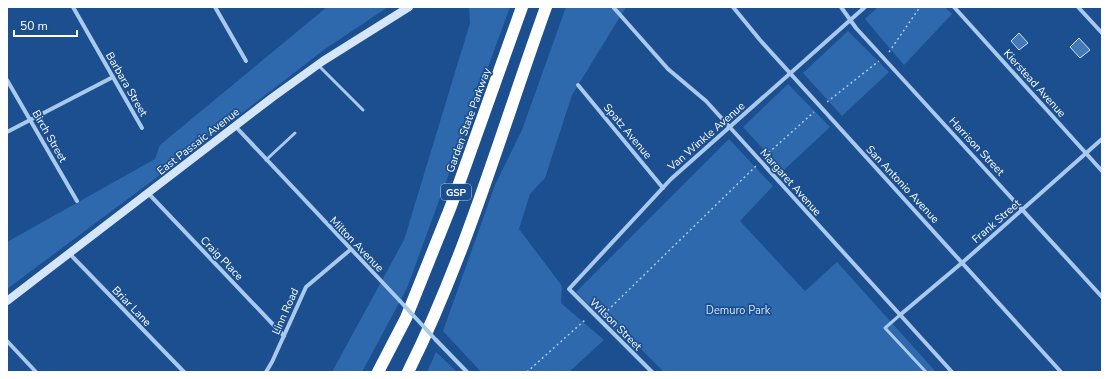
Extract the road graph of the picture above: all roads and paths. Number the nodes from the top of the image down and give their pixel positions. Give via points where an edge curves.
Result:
1 (73, 7) edge
2 (215, 7) edge
3 (409, 7) edge
4 (522, 7) edge
5 (546, 7) edge
6 (734, 7) edge
7 (840, 7) edge
8 (865, 7) edge
9 (920, 7) edge
10 (954, 7) edge
11 (1078, 7) edge
12 (614, 8) dead end
13 (850, 20) junction
14 (1102, 33) edge
15 (889, 52) dead end
16 (246, 61) dead end
17 (879, 62) dead end
18 (318, 65) junction
19 (790, 74) junction
20 (113, 78) junction
21 (7, 80) edge
22 (578, 85) dead end
23 (827, 102) dead end
24 (363, 110) dead end
25 (814, 112) dead end
26 (31, 120) junction
27 (234, 126) junction
28 (142, 128) dead end
29 (730, 128) junction
30 (7, 132) edge
31 (296, 133) dead end
32 (1102, 139) edge
33 (1086, 153) junction
34 (765, 156) dead end
35 (266, 160) junction
36 (756, 166) dead end
37 (1102, 171) edge
38 (663, 188) junction
39 (148, 193) junction
40 (77, 201) dead end
41 (1023, 209) junction
42 (350, 250) junction
43 (68, 253) junction
44 (963, 262) junction
45 (569, 289) joint
46 (1102, 297) edge
47 (7, 301) edge
48 (900, 314) junction
49 (599, 319) junction
50 (585, 320) dead end
51 (284, 336) junction
52 (7, 341) edge
53 (36, 372) edge
54 (184, 372) edge
55 (266, 372) edge
56 (378, 372) edge
57 (408, 372) edge
58 (467, 372) edge
59 (527, 372) edge
60 (652, 372) edge
61 (926, 372) edge
62 (952, 372) edge
63 (1061, 372) edge

1 - 20 street, Barbara Street
2 - 16 street
3 - 18 main road, East Passaic Avenue
4 - 56 highway, Garden State Parkway / GSP via 451,206 406,318
5 - 57 highway, GSP via 450,278
6 - 19 street, San Antonio Avenue
7 - 13 street, Harrison Street
8 - 13 street, Van Winkle Avenue
9 - 15 path
10 - 33 street, Kierstead Avenue
11 - 14 street
12 - 29 street, Margaret Avenue via 668,69 706,101
13 - 19 street, Van Winkle Avenue
13 - 41 street, Harrison Street
17 - 23 path
18 - 24 lane
18 - 27 main road, East Passaic Avenue
19 - 29 street, Van Winkle Avenue
19 - 44 street, San Antonio Avenue
20 - 26 street
20 - 28 street, Barbara Street
21 - 26 street, Birch Street
22 - 38 street, Spatz Avenue
25 - 34 path
26 - 30 street
26 - 40 street, Birch Street
27 - 35 street, Milton Avenue
27 - 39 main road, East Passaic Avenue
29 - 38 street, Van Winkle Avenue
29 - 48 street, Margaret Avenue
31 - 35 lane
32 - 33 street, Frank Street
33 - 37 street, Kierstead Avenue
33 - 41 street, Frank Street
35 - 42 street, Milton Avenue
36 - 49 path
38 - 45 street, Van Winkle Avenue
39 - 43 main road, East Passaic Avenue
39 - 51 street, Craig Place
41 - 44 street, Frank Street
41 - 46 street, Harrison Street
42 - 51 street, Linn Road via 306,287
42 - 58 street, Milton Avenue, bridge
43 - 47 main road, East Passaic Avenue
43 - 54 street, Briar Lane
44 - 48 street, Frank Street
44 - 63 street, San Antonio Avenue
45 - 49 street, Wilson Street
48 - 61 lane via 886,328
48 - 62 street, Margaret Avenue
49 - 60 street, Wilson Street
50 - 59 path
51 - 55 street, Linn Road
52 - 53 street

